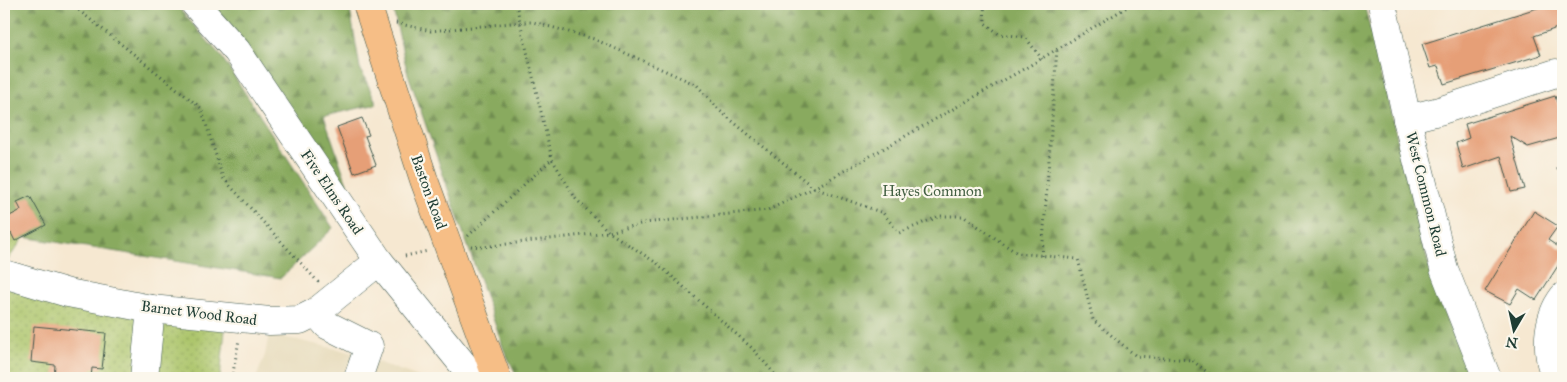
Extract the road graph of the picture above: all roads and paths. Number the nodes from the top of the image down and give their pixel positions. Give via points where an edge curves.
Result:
1 (71, 4) edge
2 (195, 4) edge
3 (516, 4) edge
4 (984, 4) edge
5 (1132, 4) edge
6 (1382, 4) edge
7 (369, 10) edge
8 (522, 22) junction
9 (1057, 49) junction
10 (1042, 59) junction
11 (1556, 73) dead end
12 (1407, 119) junction
13 (552, 159) junction
14 (1563, 165) edge
15 (1556, 169) dead end
16 (814, 188) junction
17 (609, 232) junction
18 (465, 239) dead end
19 (482, 247) dead end
20 (1042, 256) junction
21 (379, 261) junction
22 (4, 274) edge
23 (1563, 297) edge
24 (324, 305) junction
25 (151, 309) junction
26 (243, 319) junction
27 (144, 378) edge
28 (232, 378) edge
29 (358, 378) edge
30 (474, 378) edge
31 (497, 378) edge
32 (778, 378) edge
33 (1214, 378) edge
34 (1487, 378) edge
35 (1556, 378) edge

1 - 24 path via 201,108 223,178
2 - 21 street, Five Elms Road via 237,51
3 - 8 path
4 - 10 path via 985,23 999,34 1025,37
5 - 9 path
6 - 12 street, West Common Road
7 - 8 path via 431,31
7 - 31 main road, Baston Road via 424,180
8 - 13 path
8 - 16 path via 533,22 594,39 697,85 720,111
9 - 10 path
9 - 20 path
10 - 16 path
11 - 12 street
12 - 34 street, West Common Road via 1444,269
13 - 17 path via 576,199
13 - 18 path
14 - 15 path
16 - 17 path via 768,210 644,223
16 - 20 path via 883,213 899,233 940,216 963,216 1017,253
17 - 19 path
17 - 32 path via 658,264 753,349
20 - 33 path via 1078,259 1093,320 1136,356 1192,360
21 - 24 street, Barnet Wood Road
21 - 30 street, Five Elms Road
22 - 25 street, Barnet Wood Road via 68,293
23 - 35 street via 1550,323 1552,369
24 - 26 street, Barnet Wood Road via 300,320
24 - 29 street via 327,325 369,346
25 - 26 street, Barnet Wood Road
25 - 27 street
26 - 28 path

